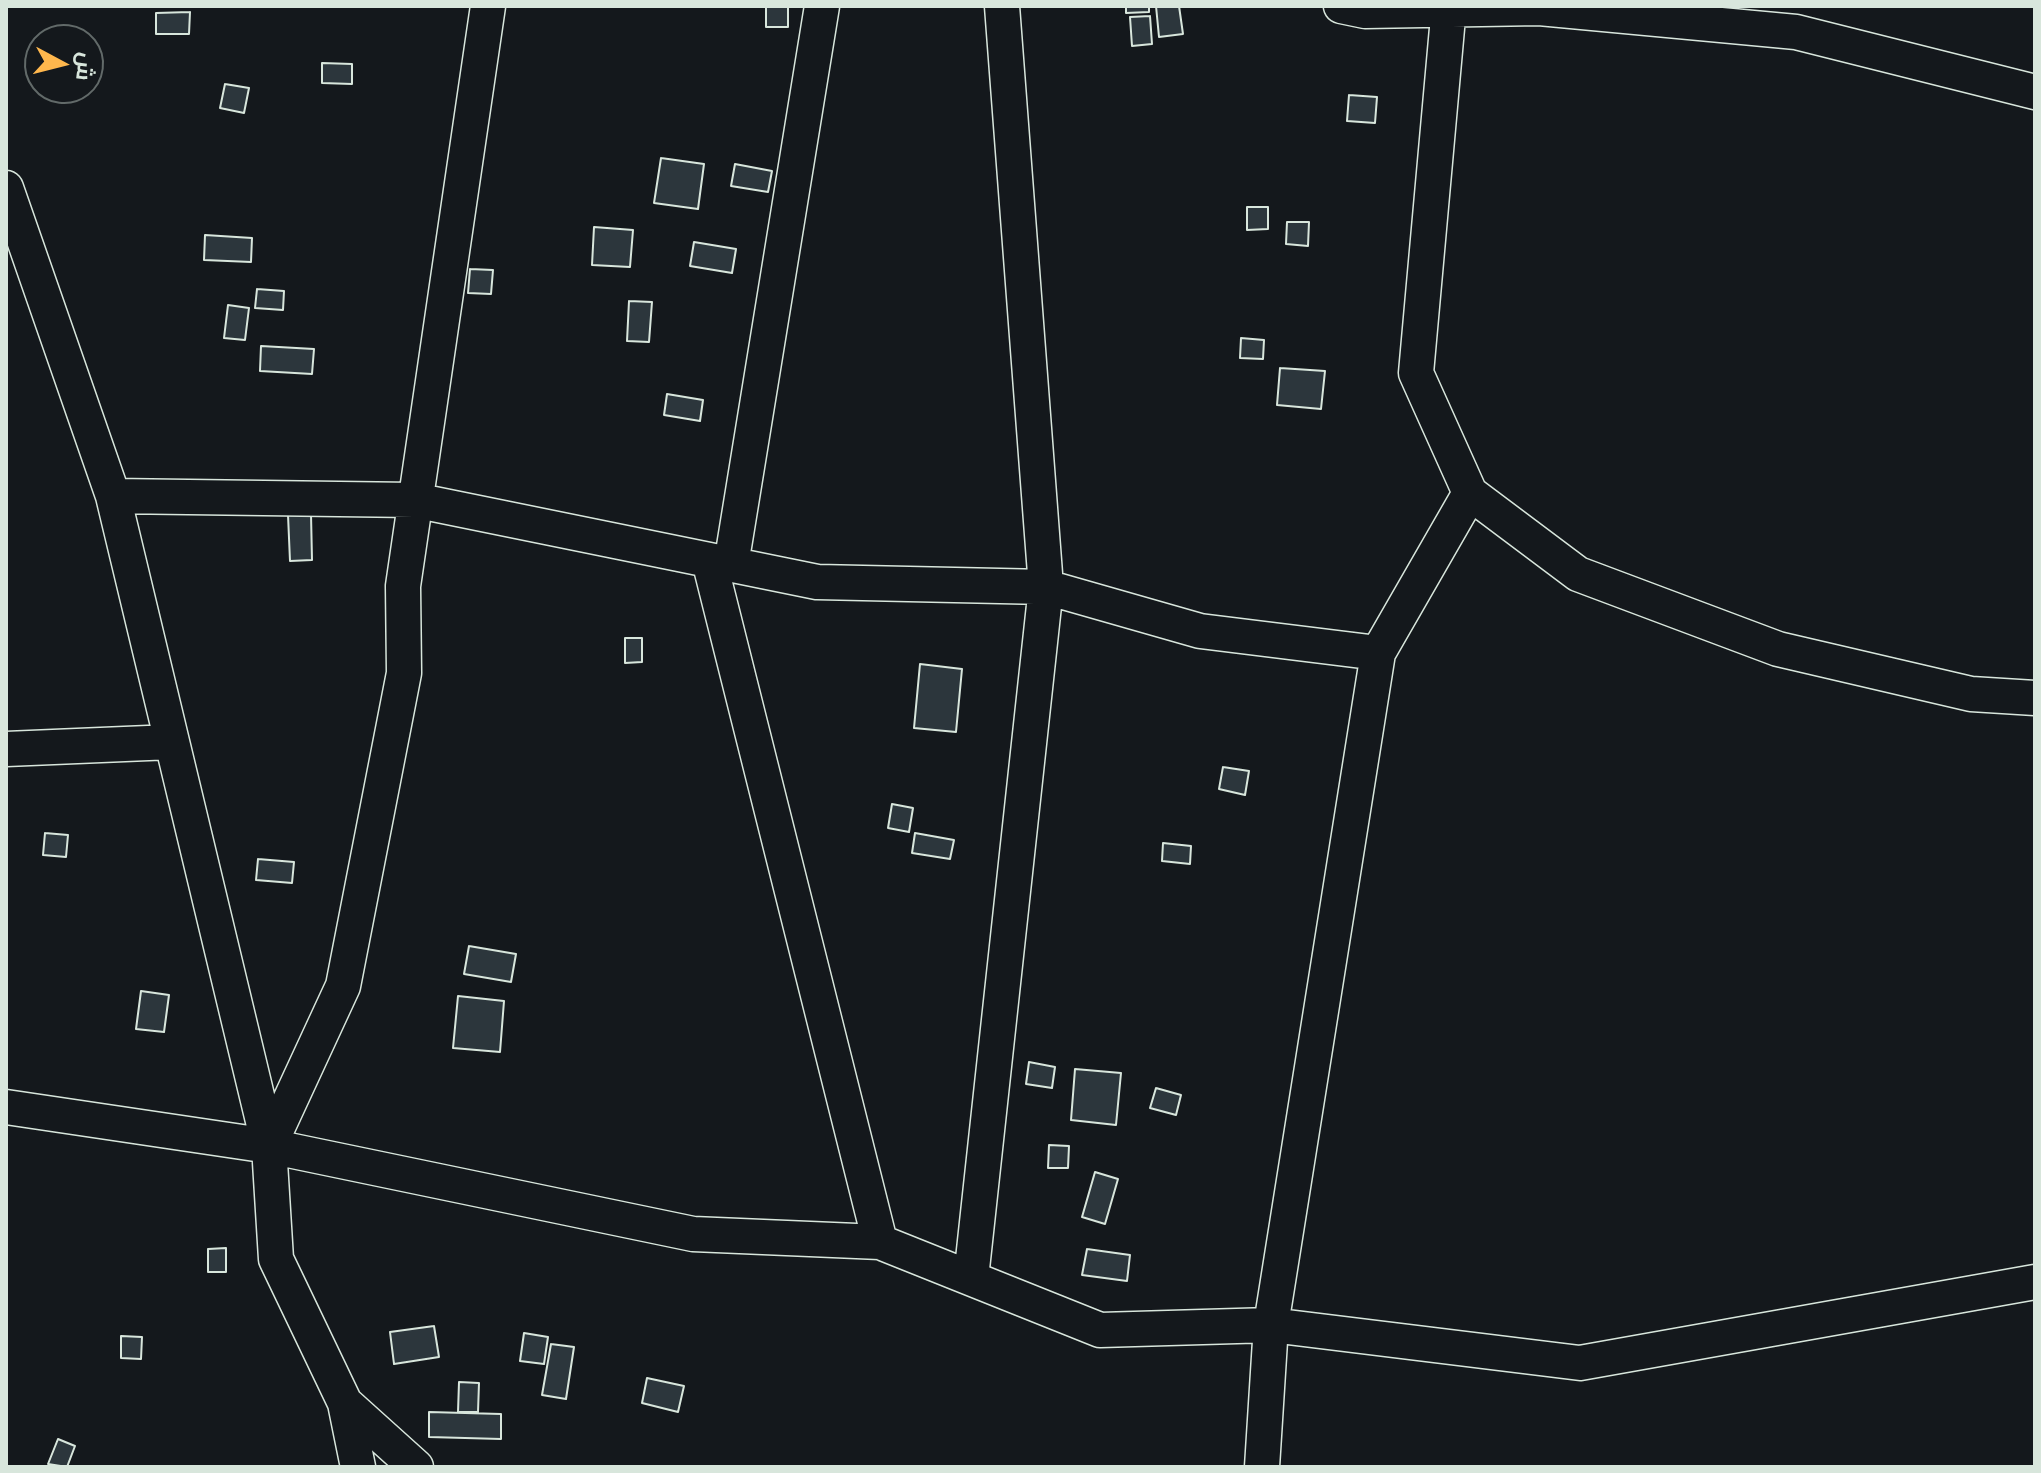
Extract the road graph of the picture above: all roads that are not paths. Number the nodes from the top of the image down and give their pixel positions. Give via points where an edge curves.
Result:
1 (488, 6) edge
2 (822, 6) edge
3 (1002, 6) edge
4 (1341, 6) edge
5 (1449, 7) edge
6 (2035, 92) edge
7 (6, 188) edge
8 (1470, 493) junction
9 (113, 496) junction
10 (414, 500) junction
11 (720, 562) junction
12 (1046, 587) junction
13 (1378, 653) junction
14 (2035, 698) edge
15 (172, 742) junction
16 (6, 749) edge
17 (6, 1107) edge
18 (269, 1146) junction
19 (880, 1242) junction
20 (971, 1278) junction
21 (2035, 1282) edge
22 (1271, 1325) junction
23 (345, 1403) junction
24 (358, 1467) edge
25 (416, 1467) edge
26 (1262, 1467) edge

1 - 10 street
2 - 11 street
3 - 12 street
4 - 5 street via 1365,11
5 - 6 street via 1539,8 1796,32
5 - 8 street via 1416,373
7 - 9 street
8 - 13 street
8 - 14 street via 1578,574 1764,643 1971,694
9 - 10 street
9 - 15 street
10 - 11 street
10 - 18 street via 403,586 404,673 343,986
11 - 12 street via 817,582
11 - 19 street
12 - 13 street via 1200,631
12 - 20 street
13 - 22 street
15 - 16 street
15 - 18 street
17 - 18 street
18 - 19 street via 693,1234
18 - 23 street via 276,1259
19 - 20 street
20 - 22 street via 1100,1330
21 - 22 street via 1580,1363
22 - 26 street
23 - 24 street
23 - 25 street

